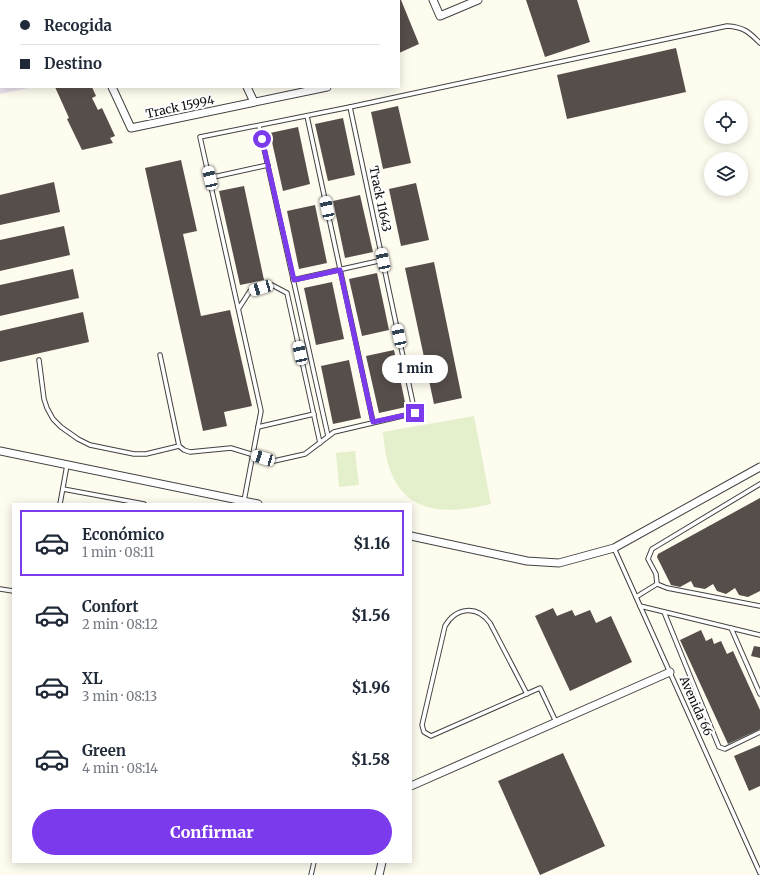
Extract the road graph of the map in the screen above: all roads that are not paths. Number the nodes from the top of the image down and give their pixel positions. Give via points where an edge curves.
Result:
1 (433, 0) edge
2 (478, 0) edge
3 (760, 43) edge
4 (112, 88) edge
5 (247, 88) edge
6 (322, 88) edge
7 (254, 102) junction
8 (350, 107) junction
9 (307, 116) junction
10 (259, 126) junction
11 (268, 165) junction
12 (210, 178) junction
13 (383, 260) junction
14 (340, 270) junction
15 (294, 280) junction
16 (239, 308) junction
17 (160, 355) dead end
18 (38, 360) dead end
19 (314, 414) junction
20 (373, 422) junction
21 (258, 427) junction
22 (328, 436) junction
23 (320, 443) junction
24 (179, 446) junction
25 (0, 451) edge
26 (252, 454) junction
27 (67, 465) junction
28 (760, 467) edge
29 (760, 484) edge
30 (63, 489) junction
31 (244, 501) junction
32 (60, 503) edge
33 (139, 503) edge
34 (253, 503) edge
35 (412, 536) edge
36 (614, 548) junction
37 (657, 584) junction
38 (0, 589) edge
39 (12, 591) edge
40 (636, 597) junction
41 (640, 606) junction
42 (760, 606) edge
43 (664, 612) junction
44 (731, 628) junction
45 (760, 634) edge
46 (670, 672) junction
47 (527, 694) junction
48 (760, 694) edge
49 (556, 722) junction
50 (760, 732) edge
51 (412, 786) edge
52 (314, 863) edge
53 (382, 863) edge
54 (760, 873) edge
55 (311, 875) edge
56 (379, 875) edge

1 - 2 street via 440,16
3 - 8 lane via 740,27 728,26
4 - 7 street, Track 15994 via 131,128
5 - 7 street
6 - 7 street, Track 15994
8 - 9 lane
8 - 13 lane, Track 11643
9 - 10 lane
9 - 14 lane
10 - 11 lane
10 - 12 lane via 200,137
11 - 12 lane
11 - 15 lane
12 - 16 lane
13 - 14 lane
13 - 20 lane, Track 11643 via 415,413
14 - 15 lane
14 - 20 lane
15 - 22 lane
16 - 19 lane via 250,291 272,285 287,293
16 - 21 lane via 261,411
17 - 24 lane
18 - 24 lane via 47,408 61,428 78,439 90,445 134,454 146,454
19 - 21 lane
19 - 23 lane
20 - 22 lane via 334,432
21 - 26 lane
22 - 23 lane
23 - 26 lane via 306,454 274,461
24 - 26 lane via 190,452 231,448
25 - 27 street
26 - 31 lane
27 - 30 lane
27 - 31 street
28 - 36 street
29 - 37 lane via 652,549 648,559 656,574
30 - 32 lane
30 - 33 lane
31 - 34 street
35 - 36 street via 527,561 559,563
36 - 40 lane, Avenida 66
37 - 40 lane
37 - 42 lane
38 - 39 lane
40 - 41 lane, Avenida 66
41 - 43 lane
41 - 46 lane, Avenida 66
43 - 44 lane
43 - 50 lane via 719,747 725,749
44 - 45 lane
44 - 48 lane
46 - 49 street
46 - 54 lane, Avenida 66
47 - 47 lane via 430,736 424,732 422,725 445,626 456,614 466,611 485,615
47 - 49 lane via 540,688
49 - 51 street
52 - 55 lane
53 - 56 street

